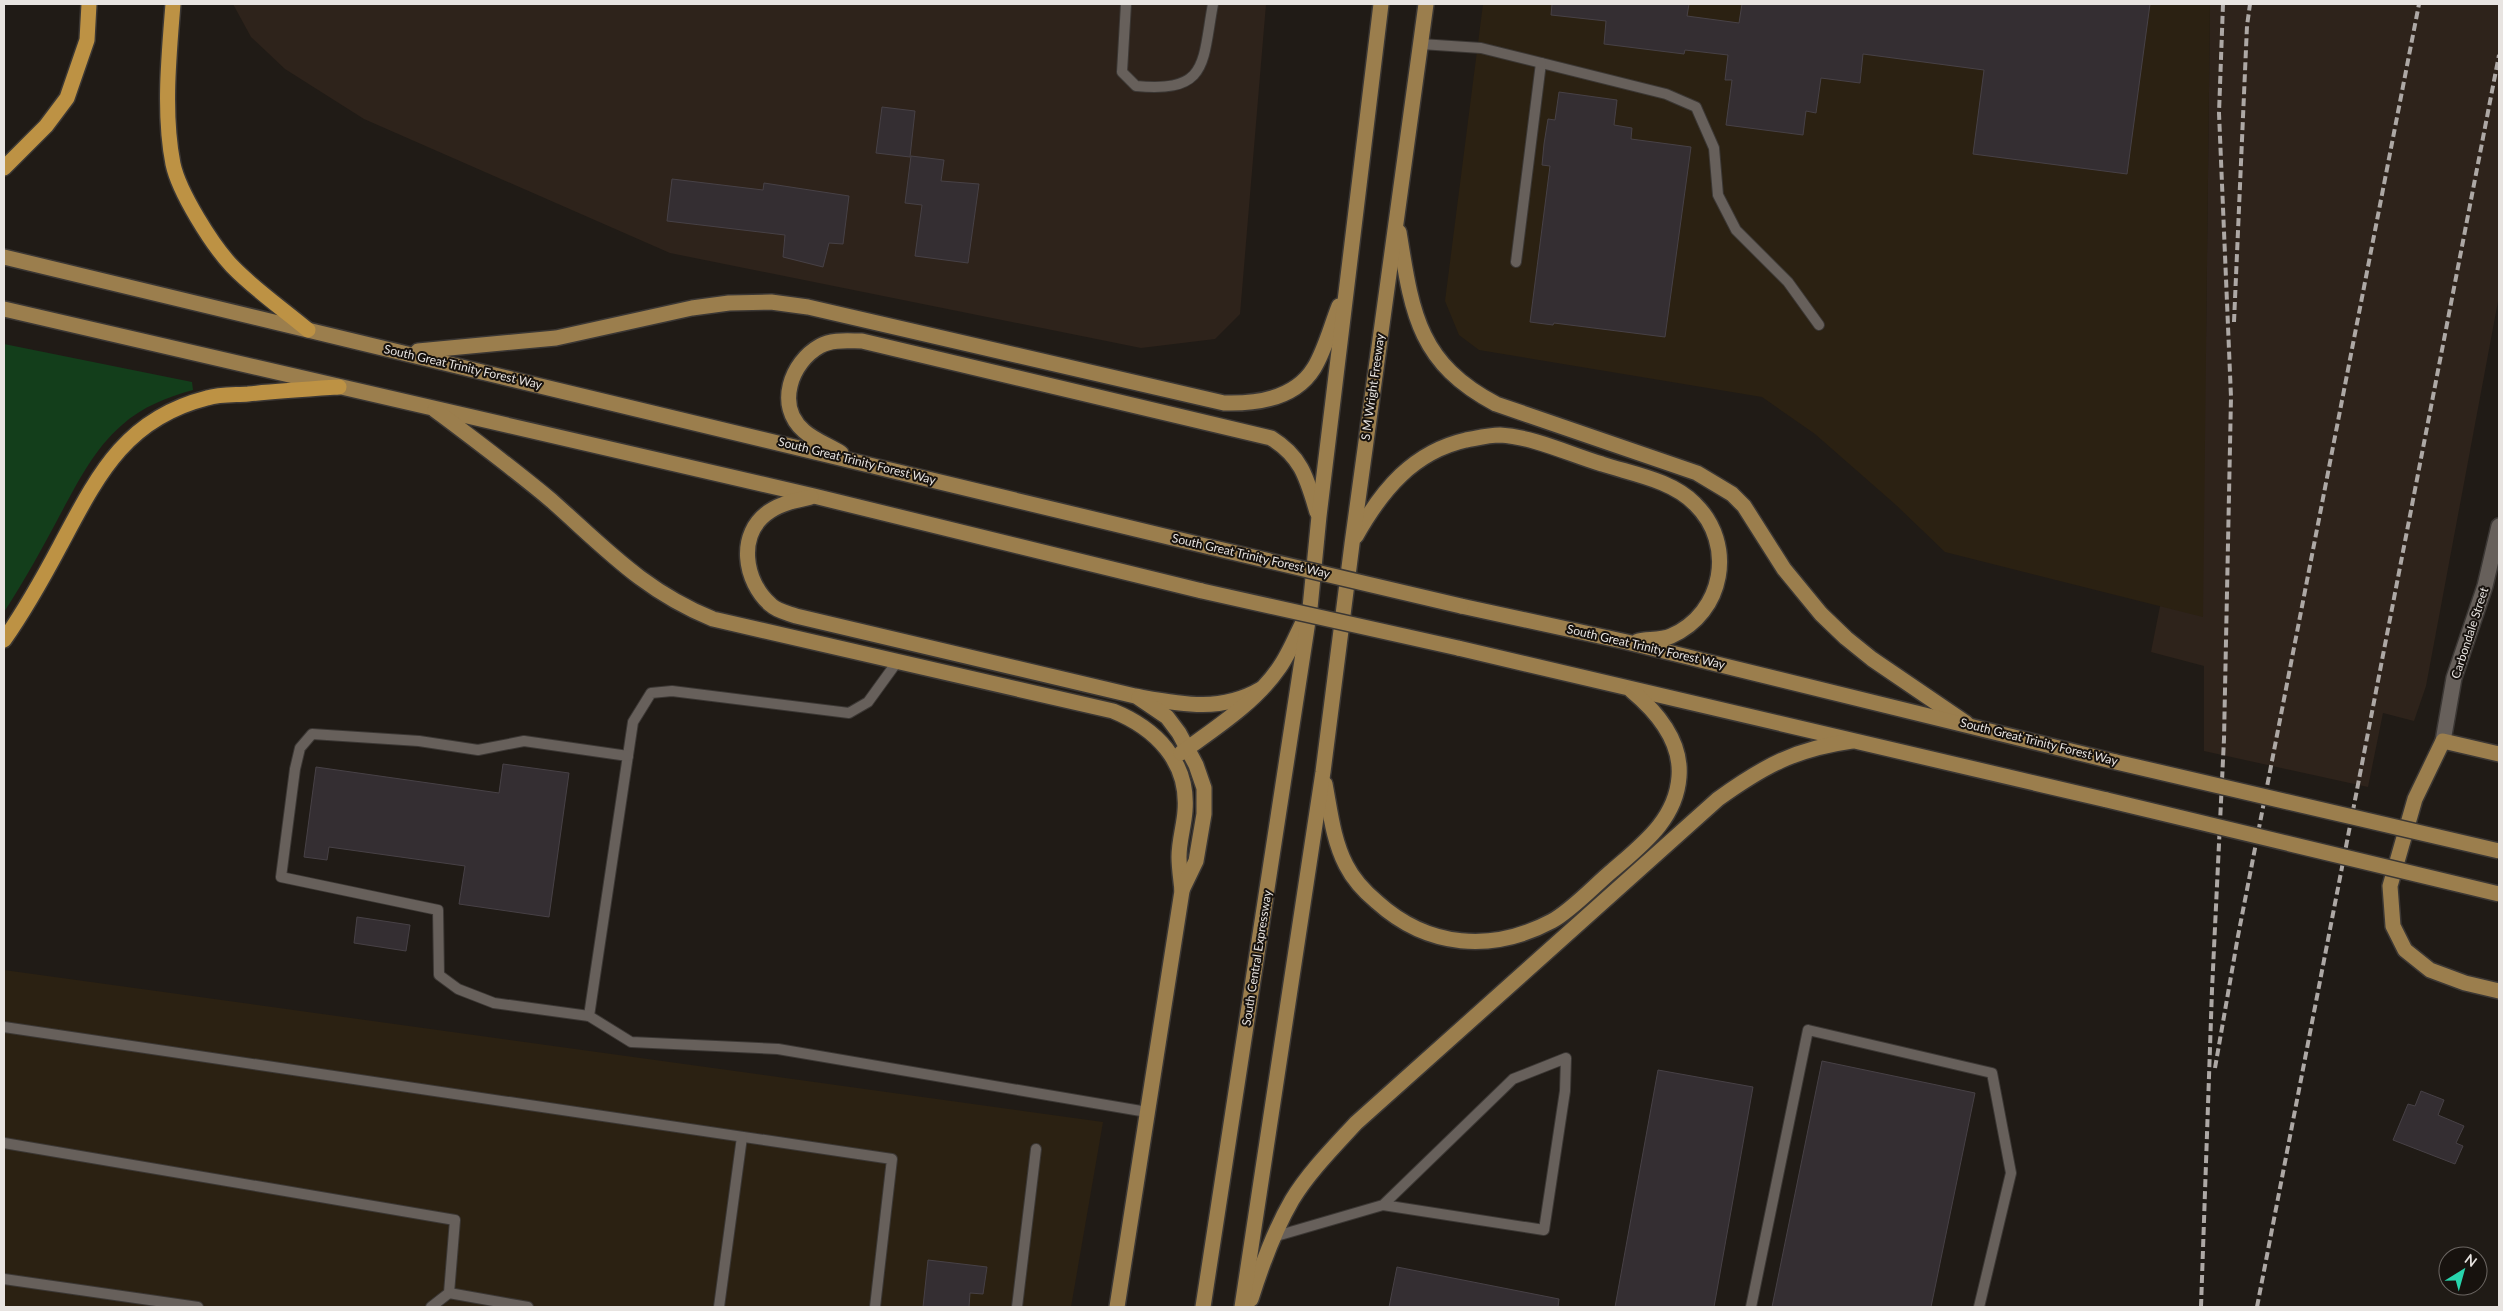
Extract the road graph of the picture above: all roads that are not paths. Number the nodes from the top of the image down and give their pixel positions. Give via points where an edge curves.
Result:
1 (89, 4) edge
2 (173, 4) edge
3 (1126, 4) edge
4 (1212, 4) edge
5 (1381, 4) edge
6 (1426, 4) edge
7 (1421, 44) junction
8 (1541, 62) junction
9 (4, 168) edge
10 (1397, 214) junction
11 (4, 257) edge
12 (1516, 262) dead end
13 (1347, 286) junction
14 (4, 309) edge
15 (1818, 325) dead end
16 (308, 330) junction
17 (405, 353) junction
18 (339, 386) junction
19 (435, 410) junction
20 (856, 461) junction
21 (814, 496) junction
22 (1319, 516) junction
23 (2499, 526) edge
24 (1352, 544) junction
25 (1310, 608) junction
26 (4, 640) edge
27 (1627, 642) junction
28 (897, 662) junction
29 (1629, 688) junction
30 (1261, 689) junction
31 (1136, 696) junction
32 (1966, 723) junction
33 (1852, 742) junction
34 (2443, 742) junction
35 (1188, 748) junction
36 (2499, 754) edge
37 (628, 756) junction
38 (1174, 758) junction
39 (1323, 772) junction
40 (2499, 851) edge
41 (1182, 891) junction
42 (2499, 894) edge
43 (2499, 991) edge
44 (589, 1016) junction
45 (4, 1027) edge
46 (1147, 1112) junction
47 (742, 1137) junction
48 (4, 1143) edge
49 (1036, 1149) dead end
50 (1383, 1204) junction
51 (1273, 1237) junction
52 (4, 1279) edge
53 (449, 1293) junction
54 (198, 1307) edge
55 (431, 1307) edge
56 (528, 1307) edge
57 (719, 1307) edge
58 (875, 1307) edge
59 (1017, 1307) edge
60 (1117, 1307) edge
61 (1203, 1307) edge
62 (1242, 1307) edge
63 (1248, 1307) edge
64 (1751, 1307) edge
65 (1979, 1307) edge

1 - 9 highway via 87,40 67,98 46,126
2 - 16 highway via 169,136 174,166 202,226 231,266
3 - 4 lane via 1122,72 1136,86 1162,88 1184,84 1201,67
5 - 13 main road
6 - 7 main road, S M Wright Freeway
7 - 8 lane via 1481,48
7 - 10 main road, S M Wright Freeway
8 - 12 lane
8 - 15 lane via 1666,94 1696,107 1714,148 1718,196 1736,230 1788,282
10 - 24 main road, S M Wright Freeway
10 - 32 main road via 1416,320 1433,353 1454,377 1471,391 1496,404 1697,473 1732,494 1744,506 1784,569 1821,614 1872,659
11 - 16 main road, South Great Trinity Forest Way
13 - 17 main road via 1314,368 1300,384 1275,398 1250,404 1224,403 808,307 771,302 692,308 556,338
13 - 22 main road
14 - 18 main road
16 - 17 main road, South Great Trinity Forest Way
17 - 20 main road, South Great Trinity Forest Way
18 - 19 main road
18 - 26 highway via 208,397 151,422 129,439 101,472 27,606
19 - 21 main road
19 - 28 main road via 544,495 634,576 684,608 713,619
20 - 22 main road via 804,431 794,418 790,405 789,388 795,370 805,357 822,345 841,341 872,344 1271,438 1285,447 1306,474
20 - 27 main road, South Great Trinity Forest Way, bridge via 1461,606
21 - 29 main road, bridge via 1202,591
21 - 31 main road via 769,511 756,524 749,542 749,575 772,606 796,616
22 - 25 main road
23 - 34 street, Carbondale Street via 2485,586 2454,678
24 - 27 main road via 1373,506 1408,467 1451,444 1474,439 1499,435 1524,439 1665,484 1695,503 1708,521 1718,542 1719,579 1712,598 1691,625 1670,636
24 - 39 main road, S M Wright Freeway
25 - 30 main road via 1280,668
25 - 61 main road, South Central Expressway
27 - 32 main road, South Great Trinity Forest Way
28 - 37 lane via 868,702 849,713 672,690 651,693 633,722
28 - 38 main road via 1113,710 1151,731
29 - 33 main road
29 - 39 main road via 1651,707 1669,733 1678,763 1679,777 1674,799 1665,820 1649,839 1554,920 1529,932 1500,940 1478,942 1443,938 1415,930 1365,892 1346,865 1334,829
30 - 31 main road via 1222,704 1180,704
30 - 35 main road
31 - 35 main road via 1167,717
32 - 40 main road, South Great Trinity Forest Way, bridge via 2116,762
33 - 42 main road, bridge
33 - 51 main road via 1819,746 1787,756 1749,776 1718,799 1356,1123 1293,1198
34 - 36 main road
34 - 43 main road via 2415,799 2390,886 2393,926 2405,950 2430,970 2465,984
35 - 38 main road
35 - 41 main road via 1204,788 1204,814 1196,861
37 - 44 lane
37 - 44 lane via 524,741 478,750 419,741 312,734 300,748 295,769 281,877 438,910 439,975 458,988 494,1003
38 - 41 main road via 1184,782 1186,810 1179,855
39 - 62 main road
41 - 46 main road
44 - 46 lane via 631,1042 778,1049
45 - 47 lane
46 - 60 main road
47 - 57 lane
47 - 58 lane via 892,1159
48 - 53 lane via 455,1220
49 - 59 lane
50 - 50 lane via 1544,1230 1566,1090 1566,1058 1513,1079
50 - 51 lane
51 - 63 main road
52 - 54 lane
53 - 55 lane
53 - 56 lane
64 - 65 lane via 1808,1030 1992,1073 2011,1173

